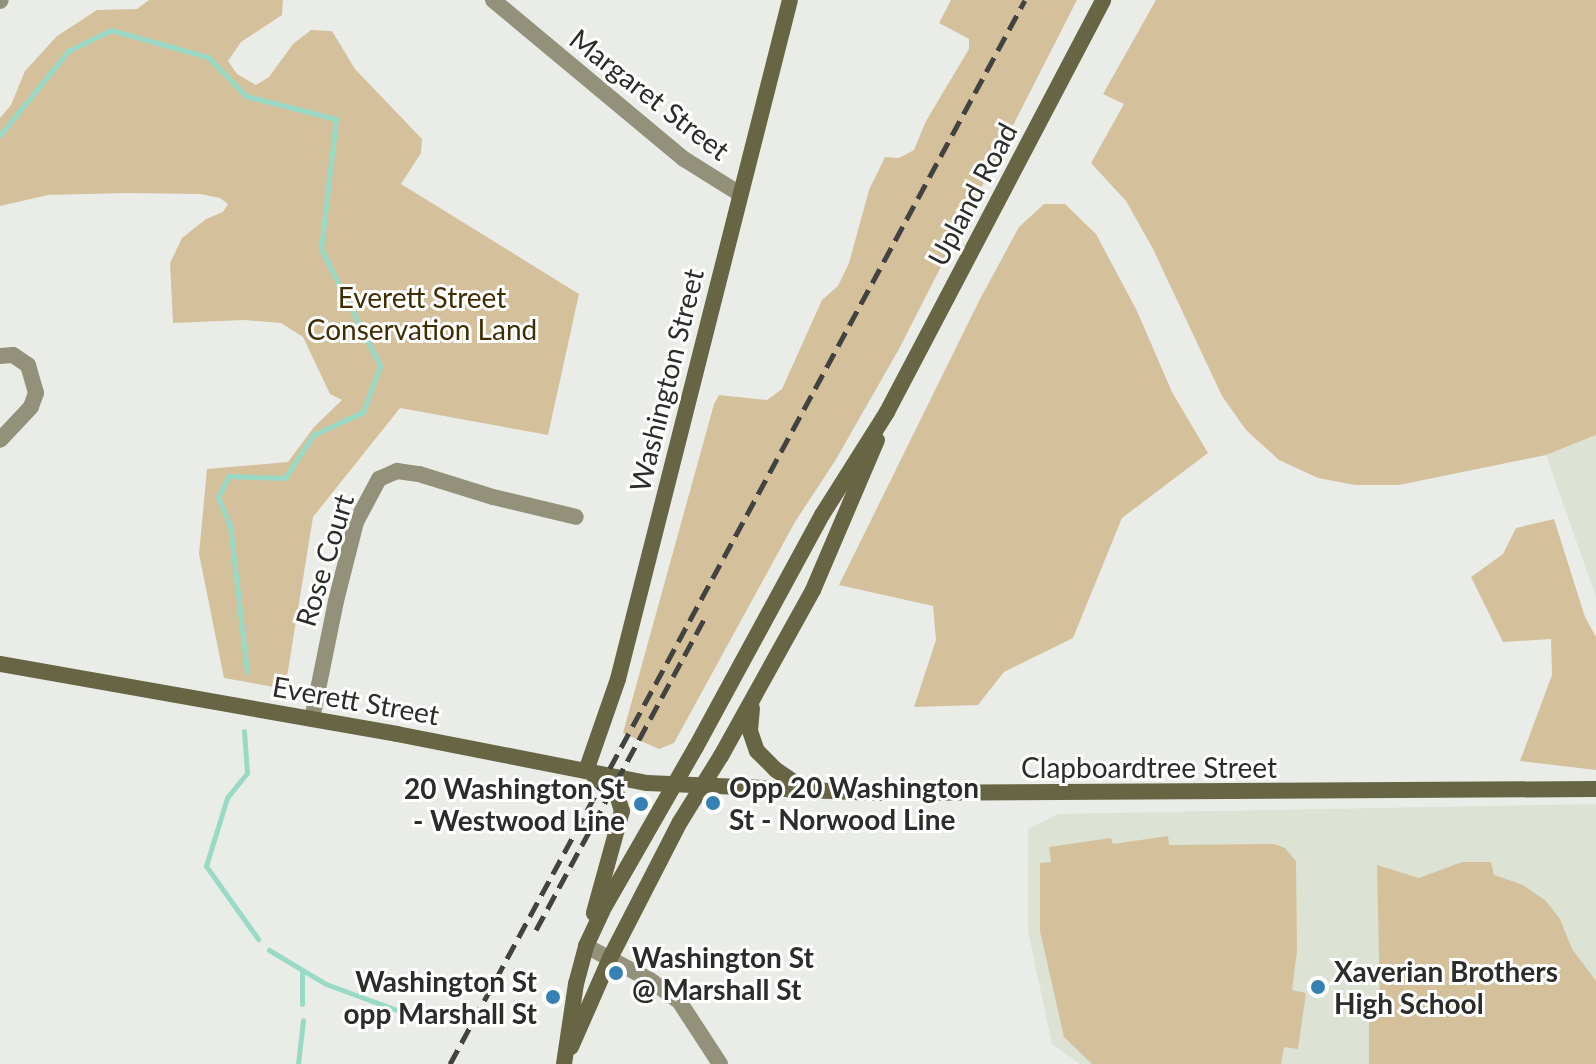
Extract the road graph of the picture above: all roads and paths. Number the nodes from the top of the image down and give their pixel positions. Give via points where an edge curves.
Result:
1 (493, 0) edge
2 (790, 0) edge
3 (1103, 0) edge
4 (740, 194) junction
5 (0, 356) edge
6 (887, 412) junction
7 (0, 440) edge
8 (576, 517) dead end
9 (0, 664) edge
10 (754, 699) junction
11 (312, 719) junction
12 (586, 771) junction
13 (674, 785) junction
14 (703, 786) junction
15 (805, 789) junction
16 (1596, 789) edge
17 (586, 946) junction
18 (610, 958) junction
19 (565, 1062) edge
20 (720, 1064) edge

1 - 4 street, Margaret Street via 684,159
2 - 4 main road, Washington Street
3 - 6 main road, Upland Road
4 - 12 main road, Washington Street via 618,679
5 - 7 street via 13,355 28,365 36,393 31,407
6 - 10 main road, Upland Road via 829,557
6 - 13 main road, Upland Road via 822,515
8 - 11 street, Rose Court via 419,474 397,471 379,479 356,522
9 - 11 main road, Everett Street
10 - 14 main road, Upland Road
10 - 15 main road via 750,731 757,751
11 - 12 main road, Everett Street
12 - 13 main road, Everett Street
12 - 17 main road via 617,795 622,811
13 - 14 main road, Everett Street
13 - 17 main road
14 - 15 main road, Clapboardtree Street
14 - 18 main road
15 - 16 main road, Clapboardtree Street via 1158,794
17 - 18 street
17 - 19 main road via 571,1006
18 - 19 main road
18 - 20 street via 679,1001

